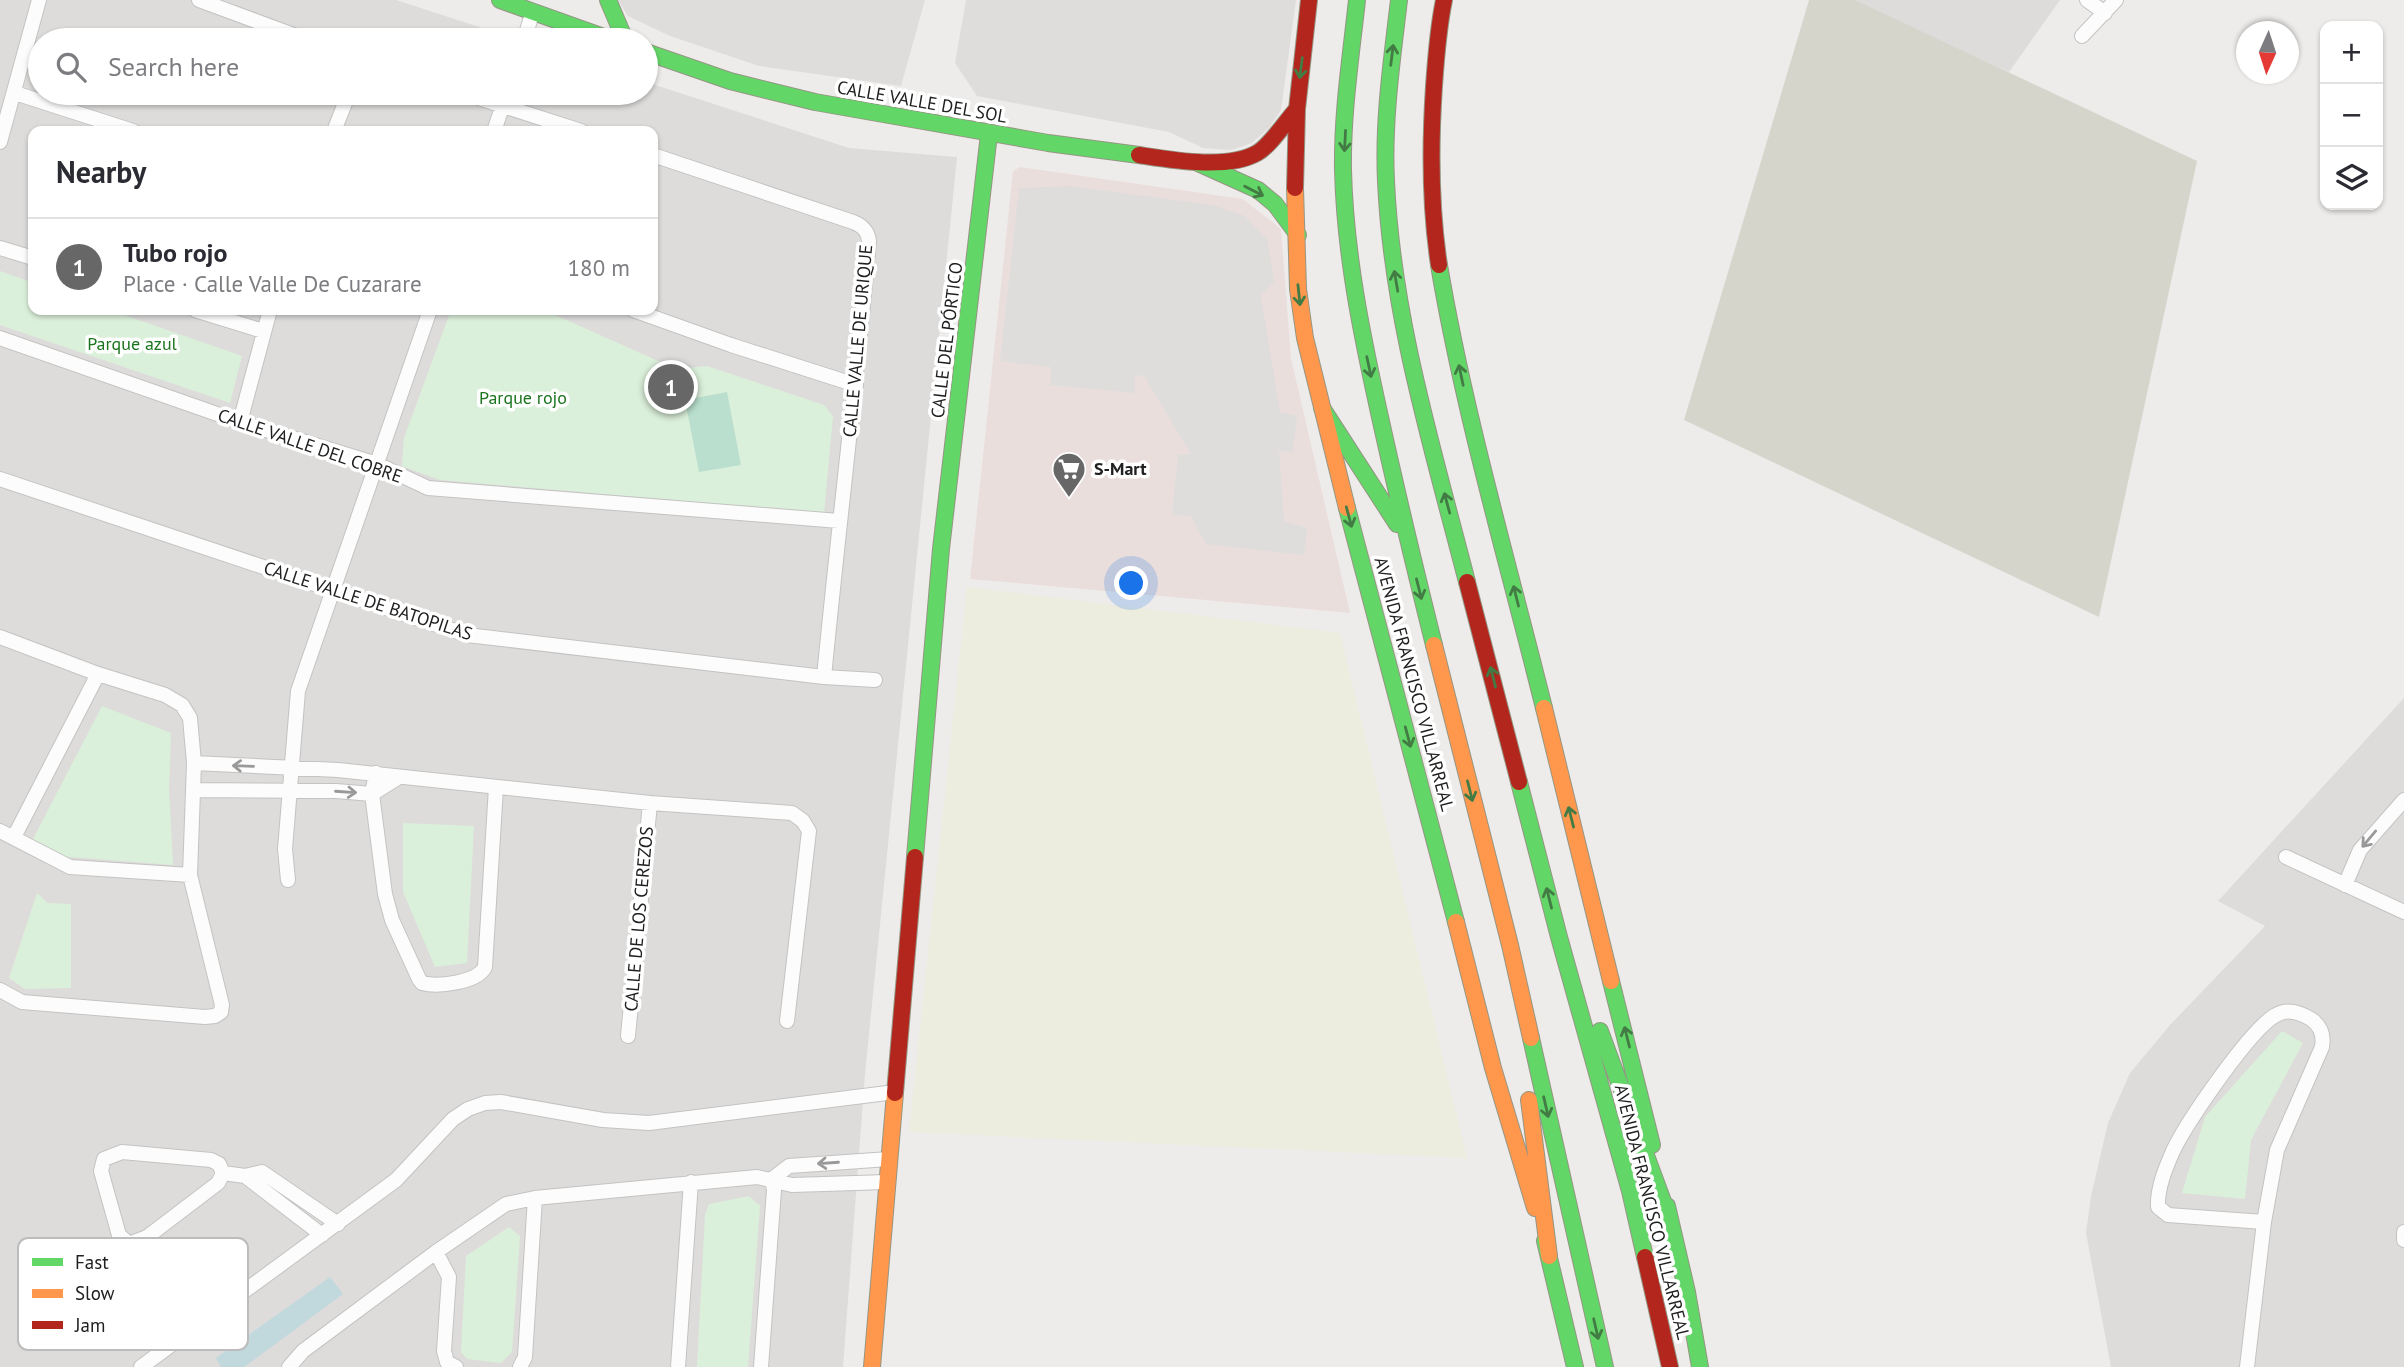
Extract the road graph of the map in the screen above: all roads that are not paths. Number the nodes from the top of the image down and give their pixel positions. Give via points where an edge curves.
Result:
1 (38, 0) edge
2 (200, 0) edge
3 (500, 0) edge
4 (608, 0) edge
5 (1309, 0) edge
6 (1357, 0) edge
7 (1399, 0) edge
8 (1444, 0) edge
9 (2087, 0) edge
10 (2116, 0) edge
11 (535, 6) edge
12 (2105, 13) junction
13 (31, 28) edge
14 (275, 28) edge
15 (528, 28) edge
16 (585, 28) edge
17 (620, 28) edge
18 (2082, 36) dead end
19 (28, 40) edge
20 (658, 56) edge
21 (15, 93) junction
22 (28, 97) edge
23 (52, 105) edge
24 (344, 105) edge
25 (503, 105) edge
26 (519, 105) edge
27 (1297, 109) junction
28 (117, 126) edge
29 (336, 126) edge
30 (496, 126) edge
31 (569, 126) edge
32 (989, 134) junction
33 (0, 142) edge
34 (658, 157) edge
35 (1198, 163) junction
36 (1298, 235) junction
37 (0, 248) edge
38 (28, 256) edge
39 (211, 315) edge
40 (268, 315) edge
41 (428, 315) edge
42 (647, 315) edge
43 (263, 331) junction
44 (0, 338) edge
45 (856, 385) junction
46 (1322, 408) junction
47 (240, 422) junction
48 (377, 464) junction
49 (0, 479) edge
50 (839, 521) junction
51 (1407, 538) junction
52 (334, 592) junction
53 (0, 637) edge
54 (98, 674) junction
55 (824, 677) junction
56 (875, 680) dead end
57 (194, 763) junction
58 (293, 766) junction
59 (376, 774) junction
60 (399, 778) junction
61 (496, 787) junction
62 (193, 790) junction
63 (289, 792) junction
64 (372, 794) junction
65 (2404, 800) edge
66 (650, 803) junction
67 (0, 831) edge
68 (14, 837) junction
69 (2286, 857) dead end
70 (190, 875) junction
71 (288, 880) dead end
72 (2345, 885) junction
73 (2404, 912) edge
74 (1559, 937) junction
75 (1510, 945) junction
76 (0, 990) edge
77 (787, 1021) dead end
78 (628, 1036) dead end
79 (895, 1093) junction
80 (890, 1159) junction
81 (223, 1173) junction
82 (245, 1176) junction
83 (772, 1179) junction
84 (691, 1182) junction
85 (887, 1182) junction
86 (535, 1198) junction
87 (2264, 1222) junction
88 (1671, 1223) junction
89 (338, 1224) junction
90 (2404, 1231) edge
91 (322, 1235) junction
92 (122, 1238) edge
93 (144, 1238) edge
94 (2404, 1240) edge
95 (436, 1252) junction
96 (1549, 1256) junction
97 (248, 1289) edge
98 (164, 1350) edge
99 (141, 1367) edge
100 (289, 1367) edge
101 (456, 1367) edge
102 (520, 1367) edge
103 (678, 1367) edge
104 (761, 1367) edge
105 (872, 1367) edge
106 (1575, 1367) edge
107 (1605, 1367) edge
108 (1670, 1367) edge
109 (1700, 1367) edge
110 (2247, 1367) edge

1 - 13 street
2 - 14 street
3 - 11 main road
4 - 17 main road
5 -> 27 main road, AVENIDA FRANCISCO VILLARREAL
6 -> 51 main road, AVENIDA FRANCISCO VILLARREAL via 1343,169 1350,259
74 -> 7 main road, AVENIDA FRANCISCO VILLARREAL via 1408,353 1395,277 1387,179 1388,89
88 -> 8 main road, AVENIDA FRANCISCO VILLARREAL via 1447,311 1433,226 1432,122
9 - 12 street
10 - 12 street
11 - 15 street
11 - 16 main road
12 - 18 street
19 - 21 street
20 - 32 main road, CALLE VALLE DEL SOL via 768,92
21 - 22 street
21 - 33 street
23 - 28 street
24 - 29 street
25 - 30 street
26 - 31 street
27 - 35 main road, CALLE VALLE DEL SOL via 1259,152
27 - 36 main road, AVENIDA FRANCISCO VILLARREAL
32 - 35 main road, CALLE VALLE DEL SOL
32 - 79 main road, CALLE DEL PÓRTICO via 942,550
34 - 45 street, CALLE VALLE DE URIQUE via 865,229 869,241
35 -> 36 main road, CALLE VALLE DEL SOL via 1258,190
36 -> 46 main road, AVENIDA FRANCISCO VILLARREAL via 1298,289
37 - 38 street
39 - 43 street
40 - 43 street
41 - 48 street
42 - 45 street
43 - 47 street
44 - 47 street, CALLE VALLE DEL COBRE
45 - 50 street, CALLE VALLE DE URIQUE
46 - 51 main road
46 -> 96 main road, AVENIDA FRANCISCO VILLARREAL via 1493,1068
47 - 48 street, CALLE VALLE DEL COBRE
48 - 50 street, CALLE VALLE DEL COBRE via 428,488
48 - 52 street
49 - 52 street, CALLE VALLE DE BATOPILAS
50 - 55 street, CALLE VALLE DE URIQUE
51 -> 75 main road, AVENIDA FRANCISCO VILLARREAL
52 - 55 street, CALLE VALLE DE BATOPILAS via 467,635
52 - 58 street via 298,691
53 - 54 street
54 - 57 street via 182,705 190,718
54 - 68 street
55 - 56 street, CALLE VALLE DE BATOPILAS
58 -> 57 street, CALLE DE LOS CEREZOS
57 - 62 street
58 - 59 street, CALLE DE LOS CEREZOS
58 - 63 street
59 - 60 street, CALLE DE LOS CEREZOS
59 - 64 street
60 - 61 street, CALLE DE LOS CEREZOS
60 - 64 street
61 - 64 street via 485,967 473,979 431,985 419,979 392,920
61 - 66 street, CALLE DE LOS CEREZOS
62 - 63 street
62 - 70 street
63 -> 64 street
63 - 71 street
65 -> 72 street via 2360,850
66 - 77 street, CALLE DE LOS CEREZOS via 792,813 806,824
66 - 78 street, CALLE DE LOS CEREZOS
67 - 68 street
68 - 70 street via 70,867
69 - 72 street
70 - 76 street via 222,1004 215,1016 22,1002
72 - 73 street
74 - 88 main road via 1610,1054
74 - 108 main road, AVENIDA FRANCISCO VILLARREAL via 1630,1191
75 - 96 main road
75 -> 107 main road, AVENIDA FRANCISCO VILLARREAL
79 - 80 main road, CALLE DEL PÓRTICO
79 - 89 street via 649,1122 485,1103 453,1119 396,1180
80 -> 83 street via 789,1166
80 - 85 main road, CALLE DEL PÓRTICO
81 - 82 street
81 - 92 street via 211,1160 122,1152 100,1155
81 - 93 street via 218,1183
82 - 89 street via 262,1172
82 - 91 street
83 - 84 street
83 - 85 street via 792,1185
83 - 104 street
84 - 86 street
84 - 103 street
85 - 105 main road, CALLE DEL PÓRTICO
86 - 95 street via 506,1204
86 - 102 street via 525,1357
87 - 87 street via 2277,1150 2322,1047 2316,1023 2300,1013 2275,1015 2255,1032 2197,1111 2174,1150 2157,1196 2158,1207 2168,1215
87 - 110 street
88 - 109 main road, AVENIDA FRANCISCO VILLARREAL
89 - 91 street
90 - 94 street
91 - 97 street
95 - 100 street via 303,1351
95 - 101 street via 449,1277 444,1351 447,1362
96 - 106 main road, AVENIDA FRANCISCO VILLARREAL
98 - 99 street

